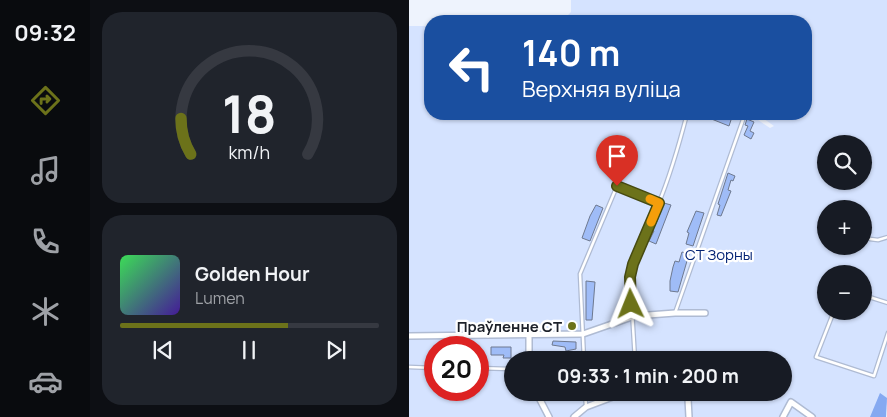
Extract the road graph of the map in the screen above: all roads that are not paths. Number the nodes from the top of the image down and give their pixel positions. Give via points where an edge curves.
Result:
1 (685, 120) edge
2 (743, 120) edge
3 (659, 203) junction
4 (887, 237) edge
5 (872, 239) edge
6 (872, 298) edge
7 (887, 303) edge
8 (675, 313) junction
9 (705, 313) dead end
10 (632, 317) junction
11 (830, 320) edge
12 (887, 333) edge
13 (583, 334) junction
14 (409, 336) edge
15 (529, 336) junction
16 (529, 351) edge
17 (584, 351) edge
18 (634, 351) edge
19 (409, 367) edge
20 (424, 368) edge
21 (489, 368) edge
22 (504, 369) edge
23 (541, 401) edge
24 (586, 401) edge
25 (602, 401) edge
26 (688, 401) edge
27 (586, 407) junction
28 (549, 417) edge
29 (574, 417) edge
30 (689, 417) edge
31 (783, 417) edge
32 (812, 417) edge

1 - 3 lane
2 - 8 lane
3 - 10 lane via 633,264 630,277
3 - 13 lane via 617,186 580,274
4 - 5 lane
6 - 7 lane
8 - 9 street
8 - 10 street
10 - 13 street
10 - 18 lane
11 - 12 lane via 816,357 874,376
13 - 15 street
13 - 17 lane
14 - 15 street
15 - 16 street
19 - 20 lane
21 - 22 lane
23 - 28 street
24 - 27 lane
25 - 27 street
26 - 30 street
27 - 29 street
31 - 32 street via 791,402

